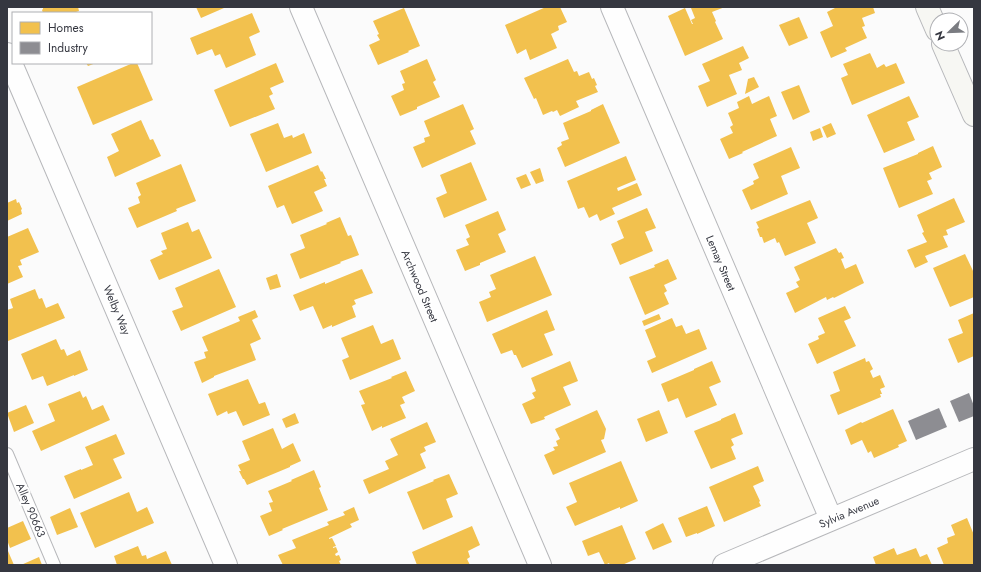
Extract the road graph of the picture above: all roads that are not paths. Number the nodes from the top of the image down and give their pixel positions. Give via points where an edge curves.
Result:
1 (301, 7) edge
2 (612, 7) edge
3 (946, 52) edge
4 (7, 54) edge
5 (974, 115) edge
6 (7, 454) edge
7 (974, 460) edge
8 (831, 519) junction
9 (54, 565) edge
10 (226, 565) edge
11 (540, 565) edge
12 (724, 565) edge

1 - 11 street, Archwood Street
2 - 8 street, Lemay Street
3 - 5 street
4 - 10 street, Welby Way
6 - 9 lane, Alley 90663
7 - 8 street, Sylvia Avenue
8 - 12 street, Sylvia Avenue

